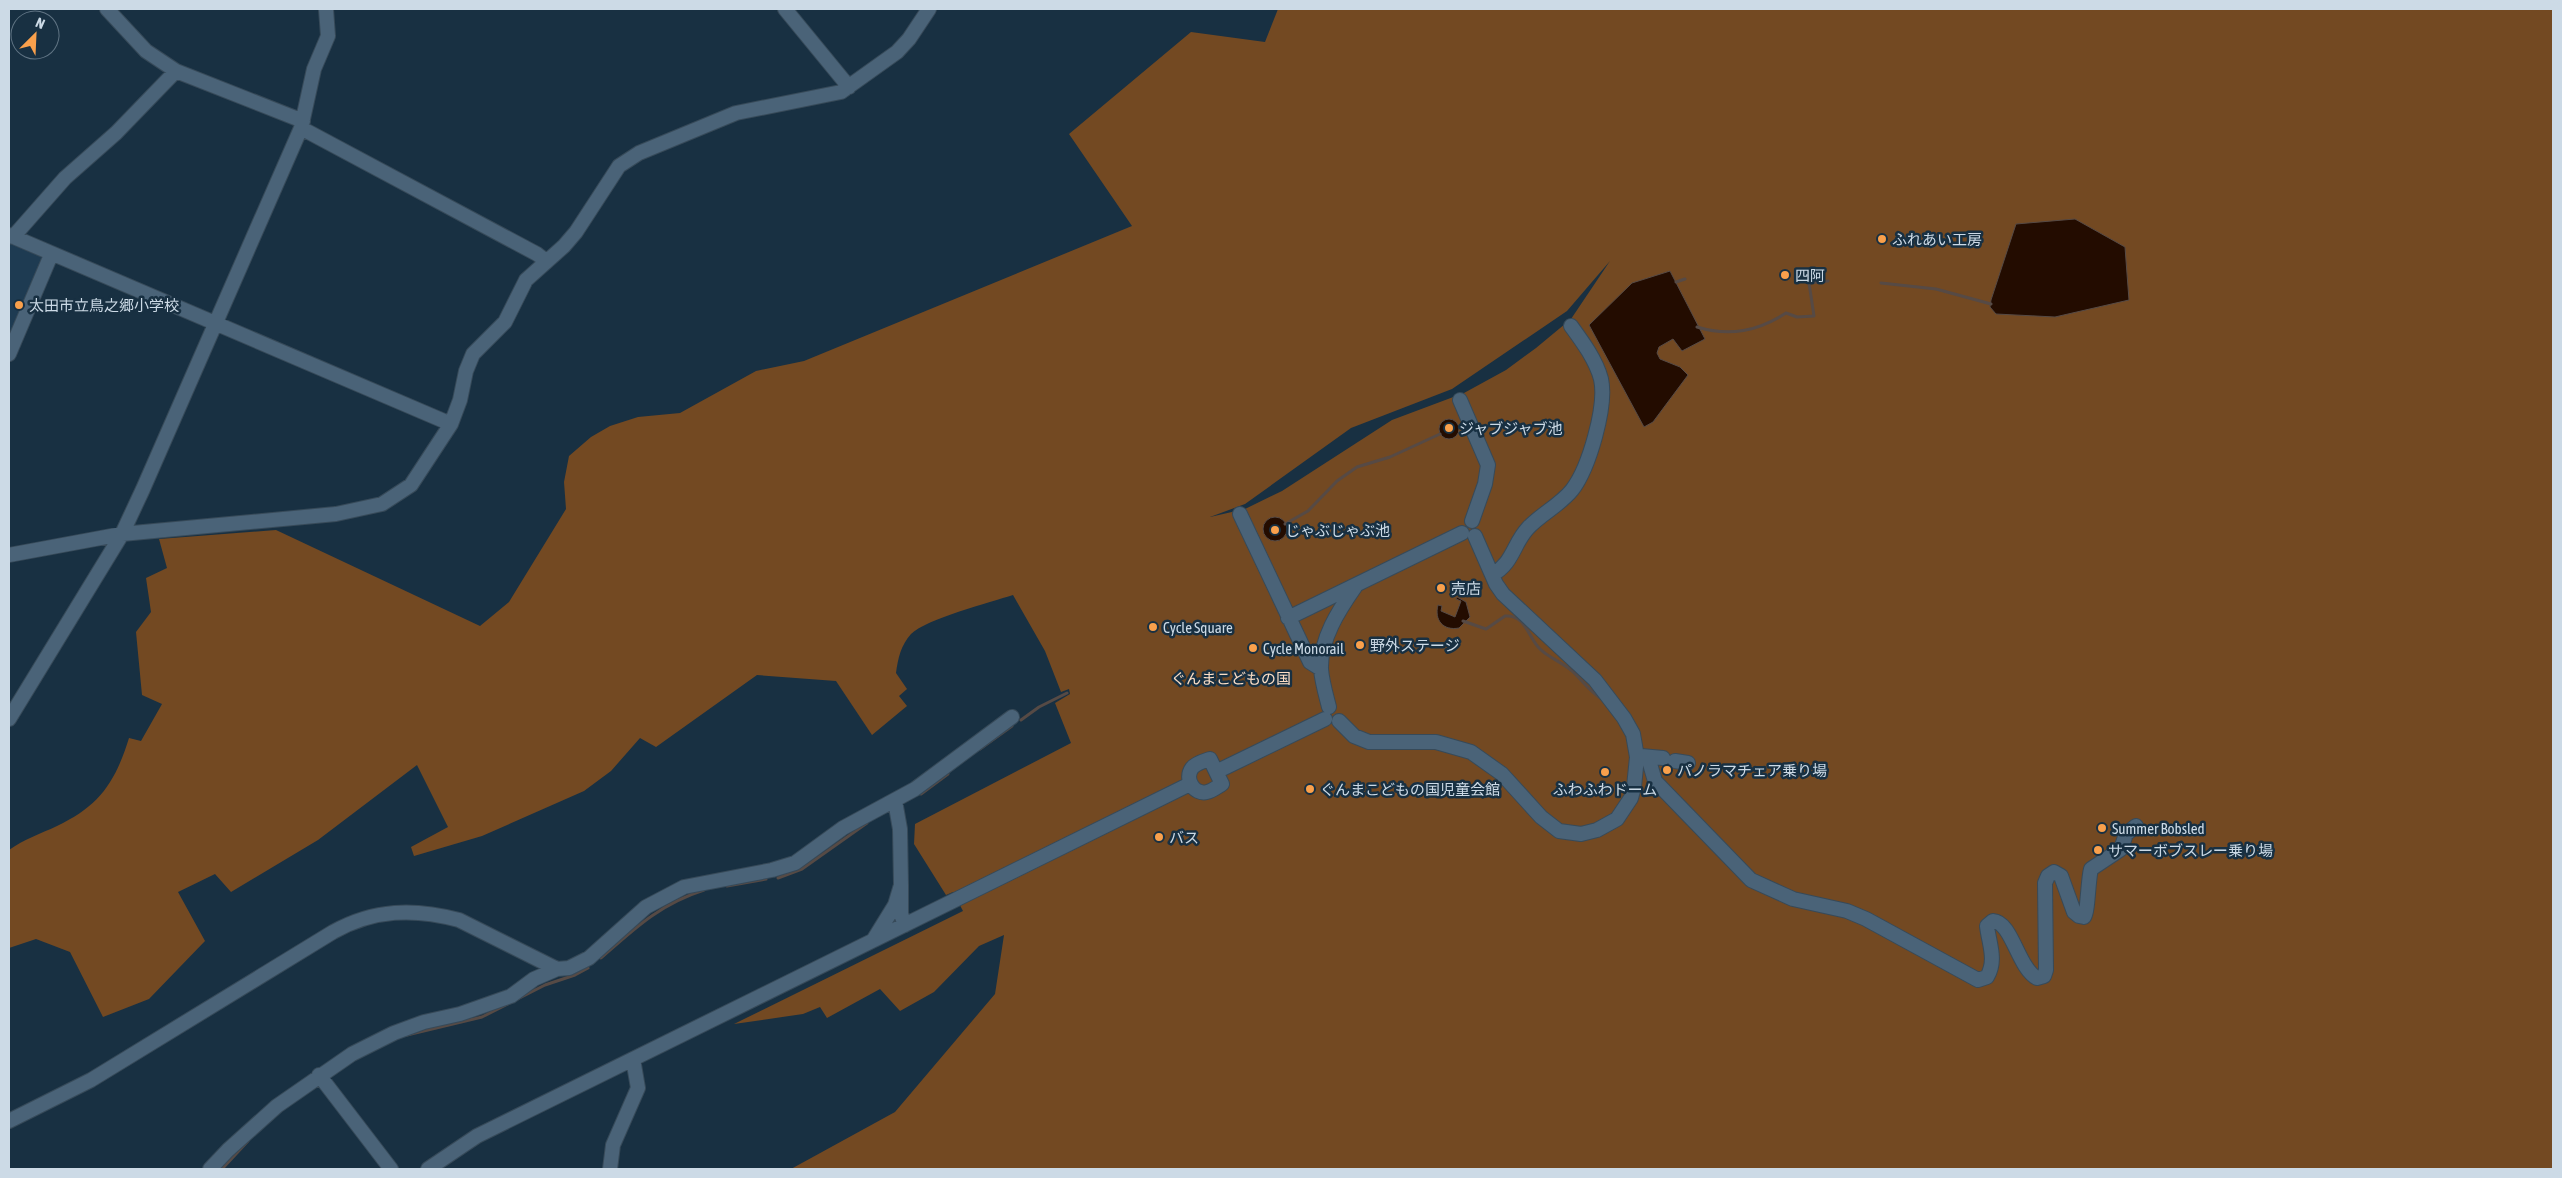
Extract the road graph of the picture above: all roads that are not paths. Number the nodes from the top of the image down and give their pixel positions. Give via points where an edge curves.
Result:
1 (107, 9) edge
2 (326, 9) edge
3 (785, 9) edge
4 (929, 9) edge
5 (176, 71) junction
6 (849, 87) junction
7 (302, 125) junction
8 (11, 236) edge
9 (51, 255) junction
10 (546, 261) junction
11 (217, 324) junction
12 (1571, 326) dead end
13 (9, 354) edge
14 (1460, 400) dead end
15 (451, 424) junction
16 (1240, 514) dead end
17 (122, 534) junction
18 (1468, 535) junction
19 (9, 555) edge
20 (1492, 575) junction
21 (1356, 586) junction
22 (1288, 618) junction
23 (1321, 669) junction
24 (1331, 716) junction
25 (1012, 717) dead end
26 (9, 719) edge
27 (1643, 756) junction
28 (1676, 761) dead end
29 (1222, 769) dead end
30 (1190, 784) dead end
31 (895, 801) junction
32 (2136, 826) dead end
33 (901, 885) junction
34 (905, 925) junction
35 (872, 941) junction
36 (557, 969) junction
37 (632, 1059) junction
38 (319, 1075) junction
39 (9, 1121) edge
40 (210, 1169) edge
41 (391, 1169) edge
42 (428, 1169) edge
43 (610, 1169) edge

1 - 5 street via 146,51
2 - 7 street via 328,36 314,69
3 - 6 street
4 - 6 street via 896,52
5 - 7 street
5 - 8 street via 116,133 65,178
6 - 10 street via 822,97 736,114 625,162 613,172 576,232
7 - 10 street
7 - 11 street
8 - 9 street
9 - 11 street
9 - 13 street
10 - 15 street via 526,280 505,322 473,354
11 - 15 street
11 - 17 street
12 - 20 street via 1595,364 1603,391 1593,446 1572,490 1527,529 1513,556
14 - 18 street via 1488,466 1472,521 1478,526 1478,532
15 - 17 street via 411,485 382,504 290,520
16 - 22 street
17 - 19 street
17 - 26 street
18 - 20 street
18 - 21 street
20 - 27 street via 1504,594 1609,696
21 - 22 street
21 - 23 street via 1333,622 1323,649
22 - 23 street via 1310,662
23 - 24 street
24 - 27 street via 1354,736 1369,742 1436,742 1471,752 1502,774 1550,825 1568,834 1596,830 1617,819 1634,787
24 - 29 street
25 - 31 street
27 - 28 street
27 - 32 street via 1655,781 1751,880 1793,899 1847,911 1866,919 1978,980 1987,977 1992,965 1987,926 1992,921 2005,927 2031,974 2037,978 2044,976 2045,884 2048,876 2054,872 2061,876 2074,912 2084,916 2088,912 2087,889 2091,869 2121,849 2126,834
30 - 34 street
31 - 33 street via 900,829
31 - 36 street via 842,828 803,858 787,866 693,884 659,899 589,958 569,968
33 - 34 street via 901,914
33 - 35 street via 892,910
34 - 35 street
35 - 37 street
36 - 38 street via 534,979 512,996 394,1032
36 - 39 street via 459,920 383,912 368,916 333,932 91,1080
37 - 42 street via 477,1136
37 - 43 street via 638,1088 613,1146
38 - 40 street via 277,1106
38 - 41 street

